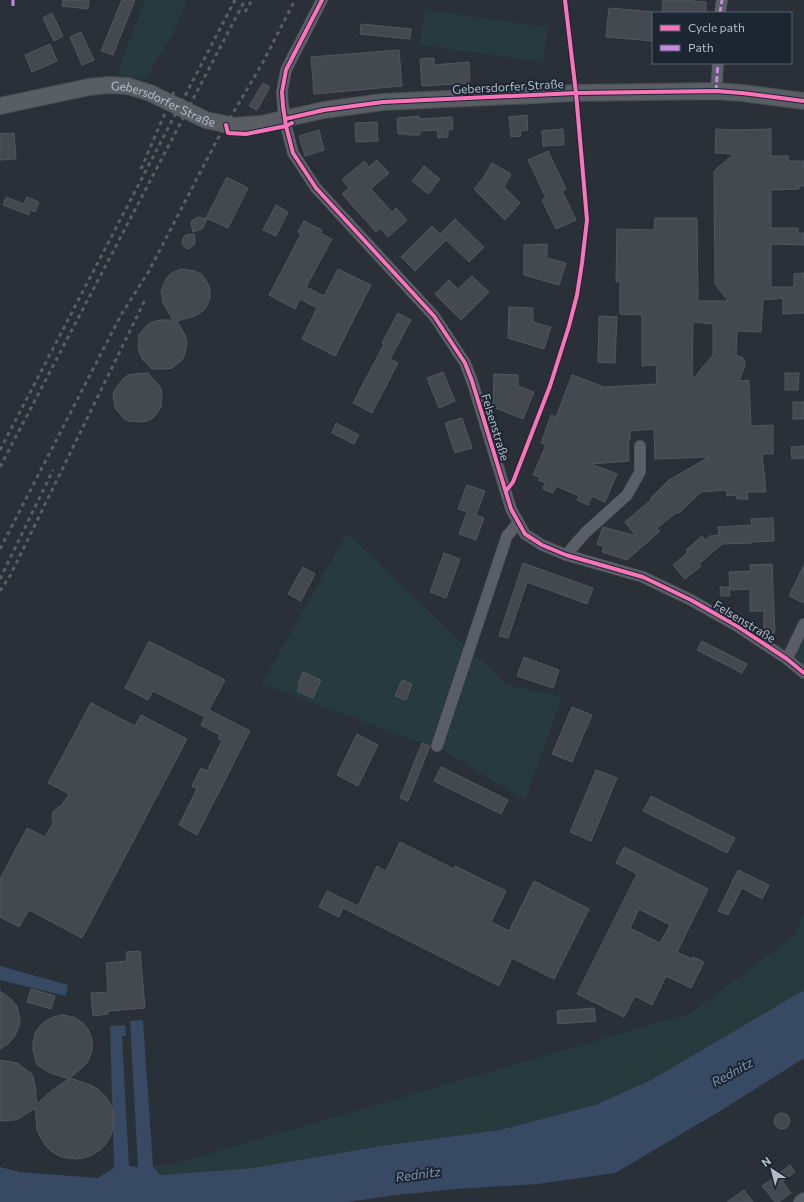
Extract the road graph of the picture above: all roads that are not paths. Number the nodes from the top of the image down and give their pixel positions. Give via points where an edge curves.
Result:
1 (322, 0) edge
2 (722, 0) edge
3 (720, 12) edge
4 (718, 64) edge
5 (716, 91) junction
6 (804, 101) edge
7 (0, 106) edge
8 (285, 119) junction
9 (640, 446) dead end
10 (518, 523) junction
11 (566, 555) junction
12 (804, 624) edge
13 (787, 658) junction
14 (804, 673) edge
15 (436, 746) dead end
16 (804, 1200) edge
17 (801, 1202) edge

1 - 8 street, Felsenstraße via 286,70 282,92
2 - 3 street
4 - 5 street
5 - 6 main road, Gebersdorfer Straße
5 - 8 main road, Gebersdorfer Straße via 576,93 397,101 324,110
7 - 8 main road, Gebersdorfer Straße via 110,85 143,90 202,118 226,125 243,126
8 - 10 street, Felsenstraße via 293,153 316,188 434,316 465,363 511,509
9 - 11 street via 640,472 627,495 585,533
10 - 11 street, Felsenstraße via 525,534 542,545
10 - 15 street via 506,536
11 - 13 street, Felsenstraße via 643,577 725,619
12 - 13 street
13 - 14 street, Felsenstraße
16 - 17 street

